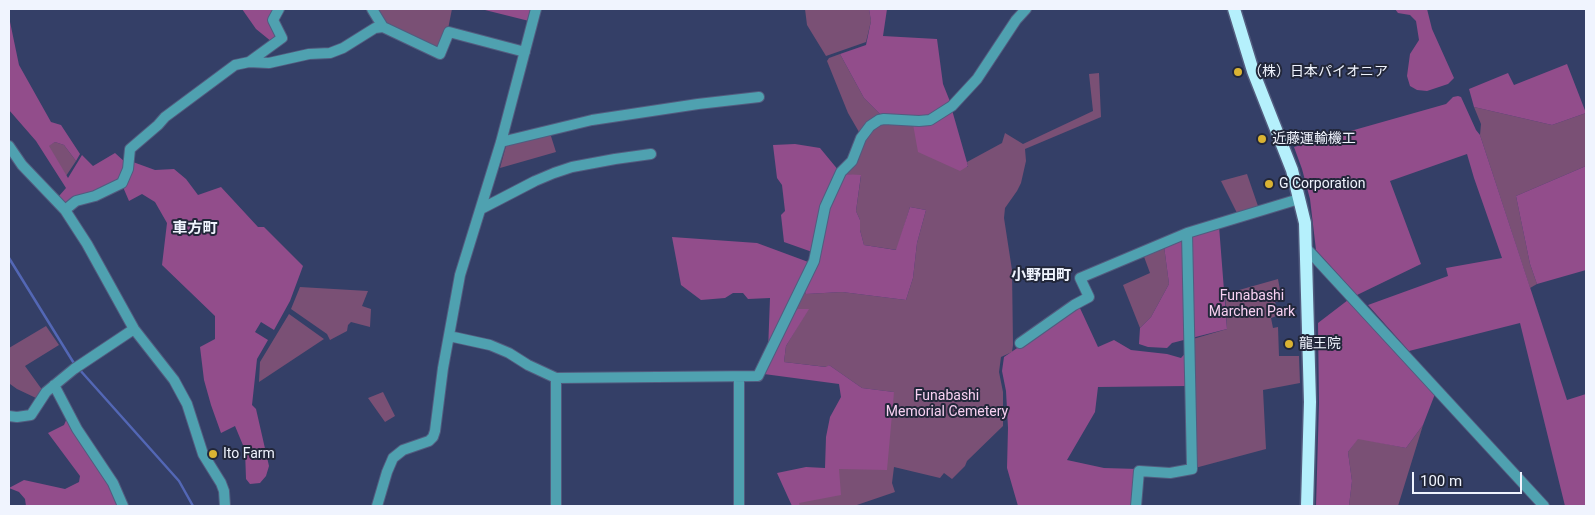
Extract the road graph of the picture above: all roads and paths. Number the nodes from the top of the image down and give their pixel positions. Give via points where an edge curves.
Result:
1 (279, 9) edge
2 (372, 9) edge
3 (536, 9) edge
4 (1026, 9) edge
5 (1234, 9) edge
6 (383, 27) junction
7 (524, 52) junction
8 (249, 62) junction
9 (759, 97) dead end
10 (501, 142) junction
11 (9, 146) edge
12 (651, 154) dead end
13 (1300, 199) junction
14 (481, 209) junction
15 (65, 210) junction
16 (1187, 234) junction
17 (1306, 249) junction
18 (134, 329) junction
19 (449, 336) junction
20 (1020, 343) dead end
21 (739, 377) junction
22 (556, 378) junction
23 (54, 385) junction
24 (9, 416) edge
25 (123, 506) edge
26 (225, 506) edge
27 (377, 506) edge
28 (556, 506) edge
29 (739, 506) edge
30 (1136, 506) edge
31 (1307, 506) edge
32 (1544, 506) edge

1 - 8 street via 272,20 282,38
2 - 6 street
3 - 7 street
4 - 21 street via 977,79 952,106 930,120 884,119 870,126 852,161 841,172 825,207 814,262 758,376
5 - 13 main road
6 - 7 street via 440,54 449,32
6 - 8 street via 375,28 330,53 269,63
7 - 10 street
8 - 15 street via 224,72 165,116 130,149 128,169 122,183 96,196 76,201
9 - 10 street via 592,120
10 - 14 street
11 - 15 street via 22,165
12 - 14 street via 615,158 554,173
13 - 16 street
13 - 17 main road
14 - 19 street via 460,275
15 - 18 street
16 - 20 street via 1080,278 1089,297
16 - 30 street via 1192,469 1139,471
17 - 31 main road via 1310,402
17 - 32 street
18 - 23 street
18 - 26 street via 174,380 187,404 200,445 224,491
19 - 22 street via 490,345
19 - 27 street via 433,437 393,458
21 - 22 street
21 - 29 street
22 - 28 street
23 - 24 street via 31,415
23 - 25 street via 76,429 113,483

